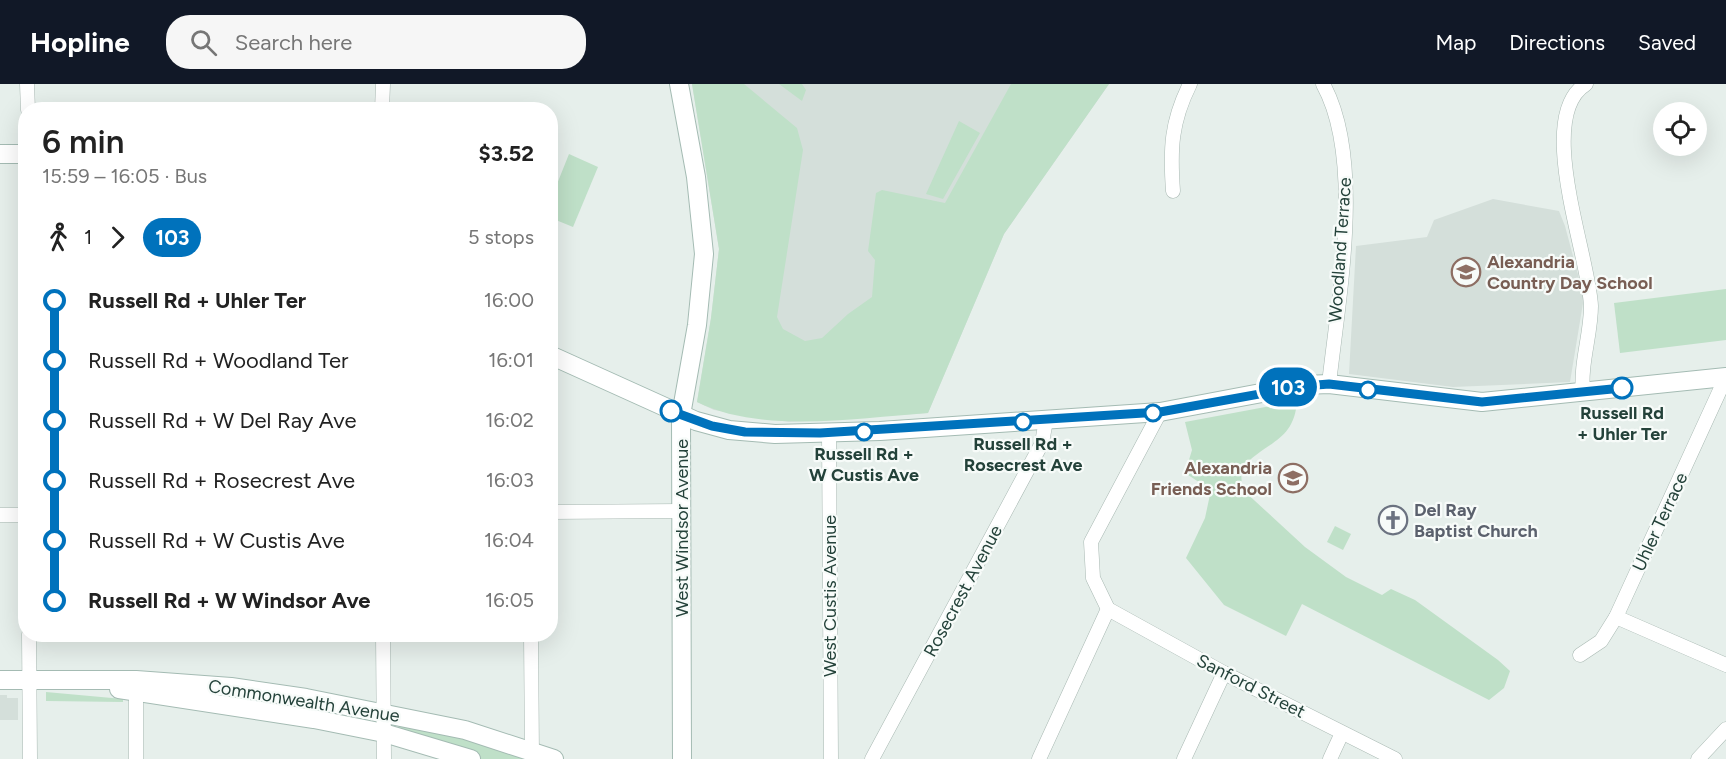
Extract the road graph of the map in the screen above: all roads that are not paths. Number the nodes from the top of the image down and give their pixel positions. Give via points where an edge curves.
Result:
1 (27, 84) edge
2 (383, 84) edge
3 (679, 84) edge
4 (1190, 84) edge
5 (1323, 84) edge
6 (1586, 84) edge
7 (28, 102) edge
8 (382, 102) edge
9 (0, 154) edge
10 (18, 154) edge
11 (1173, 191) dead end
12 (558, 359) edge
13 (1726, 377) edge
14 (1329, 384) junction
15 (1583, 393) junction
16 (1160, 412) junction
17 (681, 415) junction
18 (1046, 420) junction
19 (829, 433) junction
20 (681, 511) junction
21 (558, 512) edge
22 (0, 515) edge
23 (18, 515) edge
24 (1108, 609) junction
25 (1616, 616) junction
26 (29, 642) edge
27 (383, 642) edge
28 (531, 642) edge
29 (1580, 655) dead end
30 (1726, 665) edge
31 (1224, 673) junction
32 (0, 680) edge
33 (29, 680) junction
34 (136, 686) junction
35 (383, 713) junction
36 (1726, 729) edge
37 (384, 733) junction
38 (1342, 733) junction
39 (532, 755) edge
40 (30, 759) edge
41 (136, 759) edge
42 (384, 759) edge
43 (471, 759) edge
44 (554, 759) edge
45 (682, 759) edge
46 (831, 759) edge
47 (872, 759) edge
48 (1039, 759) edge
49 (1184, 759) edge
50 (1330, 759) edge
51 (1395, 759) edge
52 (1698, 759) edge

1 - 7 street
2 - 8 street
3 - 17 street, West Windsor Avenue via 696,177 704,254 697,326
4 - 11 street via 1172,135
5 - 14 street, Woodland Terrace via 1341,138 1347,195
6 - 15 street via 1575,92 1570,103 1563,139 1566,176 1591,306 1581,372
9 - 10 street
12 - 17 street
13 - 15 street
13 - 25 street, Uhler Terrace
14 - 15 street via 1482,402
14 - 16 street via 1286,387
16 - 18 street
16 - 24 street via 1091,542 1092,578
17 - 19 street via 745,432
17 - 20 street, West Windsor Avenue
18 - 19 street
18 - 47 street, Rosecrest Avenue via 1042,443
19 - 46 street, West Custis Avenue
20 - 21 street
20 - 45 street, West Windsor Avenue
22 - 23 street
24 - 31 street, Sanford Street
24 - 48 street
25 - 29 street, Uhler Terrace via 1601,641
25 - 30 street
26 - 33 street
27 - 35 street
28 - 39 street
31 - 38 street, Sanford Street
31 - 49 street
32 - 33 street, Commonwealth Avenue
33 - 34 street, Commonwealth Avenue
33 - 40 street
34 - 35 street, Commonwealth Avenue via 231,687
34 - 37 street, Commonwealth Avenue
34 - 41 street
35 - 37 street
35 - 39 street, Commonwealth Avenue via 465,730
36 - 52 street
37 - 42 street
37 - 43 street, Commonwealth Avenue
38 - 50 street
38 - 51 street, Sanford Street
39 - 44 street, Commonwealth Avenue

